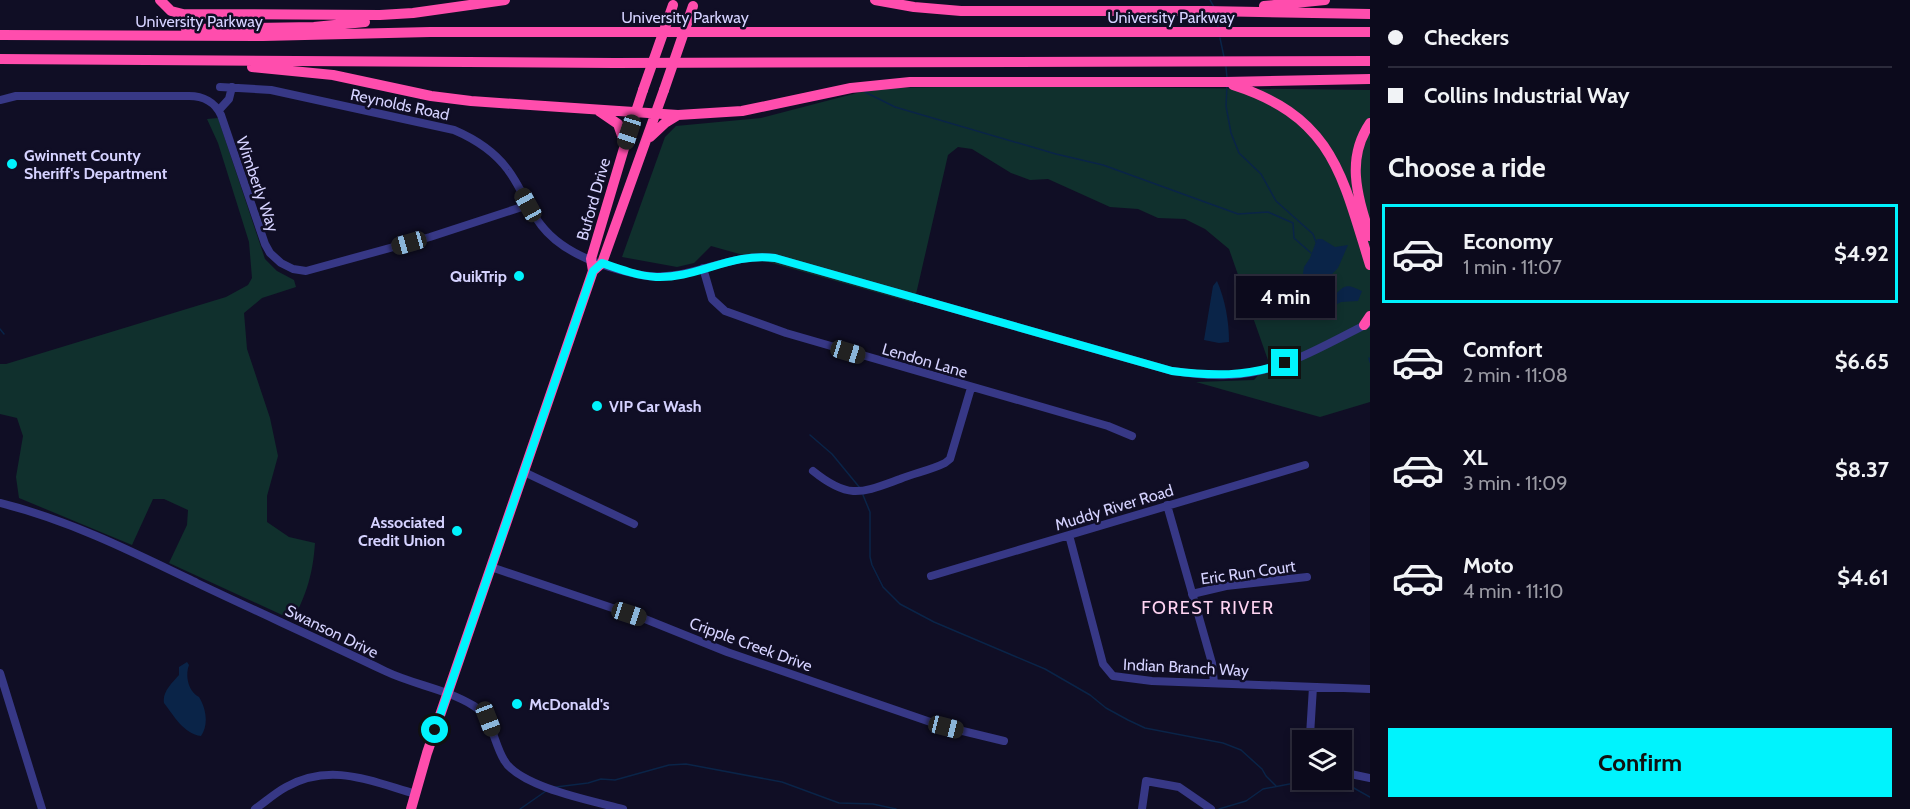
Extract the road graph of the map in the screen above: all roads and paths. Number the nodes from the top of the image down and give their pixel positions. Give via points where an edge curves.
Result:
1 (160, 0) edge
2 (505, 0) edge
3 (875, 0) edge
4 (1325, 0) edge
5 (673, 3) edge
6 (694, 3) edge
7 (1207, 11) junction
8 (413, 13) junction
9 (1370, 14) edge
10 (1370, 33) edge
11 (90, 35) junction
12 (0, 36) edge
13 (0, 59) edge
14 (162, 60) junction
15 (1370, 62) edge
16 (1370, 79) edge
17 (1225, 82) junction
18 (220, 87) dead end
19 (232, 87) junction
20 (0, 100) edge
21 (593, 109) junction
22 (219, 110) junction
23 (636, 111) junction
24 (657, 113) junction
25 (678, 115) junction
26 (1370, 123) edge
27 (648, 139) junction
28 (625, 145) junction
29 (528, 205) junction
30 (1370, 236) edge
31 (597, 261) junction
32 (1370, 265) edge
33 (703, 268) junction
34 (1368, 321) edge
35 (971, 388) junction
36 (1132, 436) dead end
37 (1305, 465) dead end
38 (813, 471) dead end
39 (524, 472) junction
40 (0, 502) edge
41 (1167, 505) junction
42 (634, 524) dead end
43 (1069, 535) junction
44 (491, 567) junction
45 (931, 576) dead end
46 (1307, 577) dead end
47 (1192, 594) junction
48 (0, 673) edge
49 (1214, 683) junction
50 (1313, 687) junction
51 (1370, 689) edge
52 (447, 694) junction
53 (1310, 730) edge
54 (1004, 741) dead end
55 (1352, 774) edge
56 (1370, 778) edge
57 (416, 794) junction
58 (42, 809) edge
59 (255, 809) edge
60 (411, 809) edge
61 (623, 809) edge
62 (1142, 809) edge
63 (1211, 809) edge

1 - 8 highway via 171,11 183,14
2 - 8 highway
3 - 7 highway via 960,11
4 - 7 highway
5 - 23 highway, Buford Drive, bridge
6 - 24 highway, Buford Drive, bridge
7 - 9 highway
8 - 11 highway via 314,27
10 - 11 highway, University Parkway
11 - 12 highway, University Parkway
13 - 14 highway
14 - 15 highway
14 - 21 highway via 312,72 471,101
16 - 17 highway
17 - 25 highway via 889,83 742,111
17 - 32 highway via 1279,103 1302,119 1321,140 1345,184
18 - 19 street, Reynolds Road
19 - 22 street via 229,99
19 - 29 street, Reynolds Road via 270,90 454,130 495,155
20 - 22 street via 16,96 189,96 207,100
21 - 23 highway
21 - 28 highway via 618,124
22 - 29 street, Wimberly Way via 265,244 275,258 293,269 306,271 367,255
23 - 24 highway
23 - 28 highway, Buford Drive
24 - 25 highway
24 - 27 highway, Buford Drive
25 - 27 highway
26 - 30 highway via 1357,150 1355,176
27 - 31 highway, Buford Drive
28 - 31 highway, Buford Drive
29 - 31 street, Reynolds Road via 553,238
31 - 33 street, Reynolds Road via 657,277
31 - 39 highway, Buford Drive
33 - 34 street, Reynolds Road via 750,257 775,258 1172,371 1205,375 1267,369 1302,357
33 - 35 street, Lendon Lane via 712,299 724,311
35 - 36 street, Lendon Lane
35 - 38 street via 950,459 945,463 863,492 829,484
37 - 41 street, Muddy River Road
39 - 42 street
39 - 44 highway, Buford Drive
40 - 52 street, Swanson Drive via 104,539 389,673
41 - 43 street, Muddy River Road
41 - 47 street
43 - 45 street, Muddy River Road
43 - 49 street, Indian Branch Way via 1103,664 1113,676
44 - 52 highway, Buford Drive
44 - 54 street, Cripple Creek Drive via 926,720
46 - 47 street, Eric Run Court
47 - 49 street
48 - 58 street
49 - 50 street, Indian Branch Way
50 - 51 street, Indian Branch Way
50 - 53 street
52 - 57 highway, Buford Drive
52 - 61 street, Swanson Drive via 476,707 488,719 504,761 519,775 534,784
55 - 56 street
57 - 59 street via 335,773 286,787
57 - 60 highway, Buford Drive
62 - 63 street via 1146,781 1179,787

